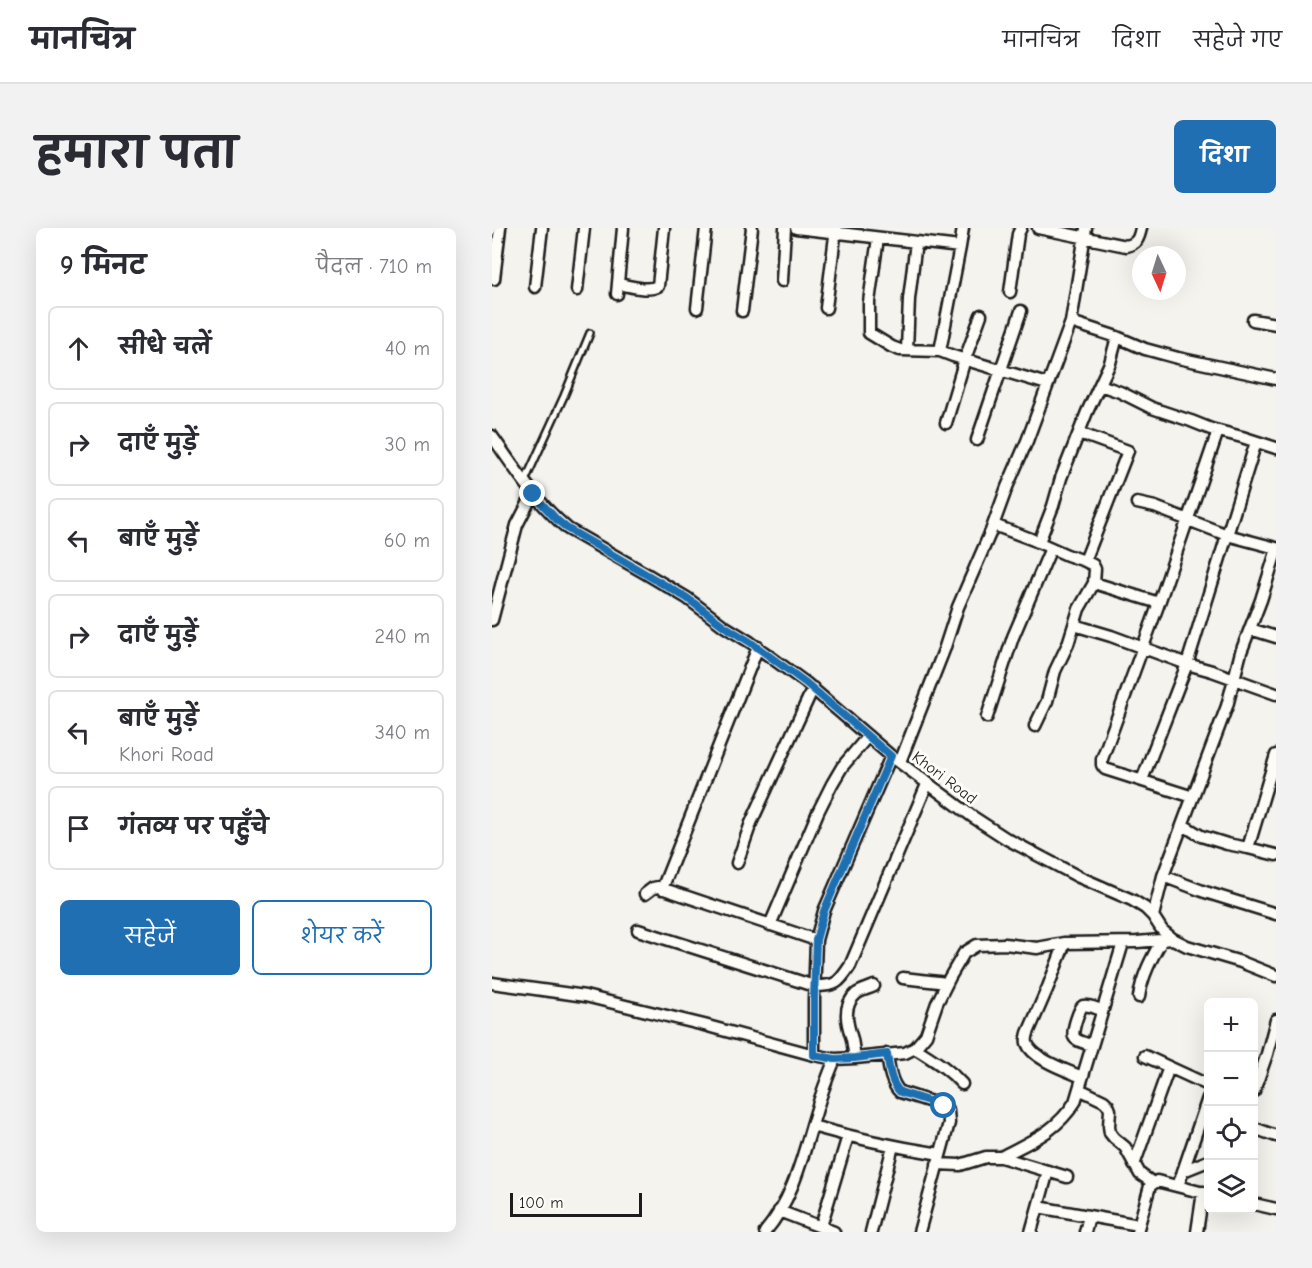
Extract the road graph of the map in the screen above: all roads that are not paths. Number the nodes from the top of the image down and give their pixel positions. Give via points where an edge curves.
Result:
1 (500, 228) edge
2 (542, 228) edge
3 (584, 228) edge
4 (623, 228) edge
5 (664, 228) edge
6 (706, 228) edge
7 (752, 228) edge
8 (785, 228) edge
9 (796, 228) edge
10 (963, 228) edge
11 (1021, 228) edge
12 (1038, 228) edge
13 (1141, 228) edge
14 (836, 230) edge
15 (1085, 232) edge
16 (878, 238) junction
17 (916, 242) junction
18 (960, 247) junction
19 (494, 279) dead end
20 (782, 280) dead end
21 (535, 287) dead end
22 (577, 290) dead end
23 (1010, 292) dead end
24 (697, 308) dead end
25 (826, 308) dead end
26 (742, 311) dead end
27 (1021, 311) dead end
28 (981, 315) dead end
29 (1253, 320) dead end
30 (1071, 322) junction
31 (1276, 324) edge
32 (590, 333) dead end
33 (1117, 337) junction
34 (907, 350) junction
35 (940, 351) junction
36 (965, 359) junction
37 (1001, 370) junction
38 (1276, 379) edge
39 (1047, 384) junction
40 (1100, 385) junction
41 (946, 423) dead end
42 (1218, 431) junction
43 (1079, 433) junction
44 (492, 436) edge
45 (977, 440) dead end
46 (1256, 442) junction
47 (1276, 448) edge
48 (525, 482) junction
49 (533, 494) junction
50 (1137, 503) dead end
51 (1187, 520) junction
52 (994, 525) junction
53 (1227, 535) junction
54 (1039, 543) junction
55 (1051, 548) junction
56 (1276, 550) edge
57 (1085, 561) junction
58 (1094, 583) junction
59 (1264, 590) junction
60 (1276, 594) edge
61 (495, 595) edge
62 (1159, 603) junction
63 (492, 620) edge
64 (1074, 625) junction
65 (1250, 628) junction
66 (1276, 637) edge
67 (758, 647) junction
68 (1142, 649) junction
69 (1187, 664) junction
70 (1234, 679) junction
71 (813, 688) junction
72 (1276, 694) edge
73 (987, 717) dead end
74 (1035, 726) dead end
75 (868, 736) junction
76 (1276, 755) edge
77 (895, 759) junction
78 (1142, 780) junction
79 (928, 782) junction
80 (1193, 797) junction
81 (1183, 825) junction
82 (1248, 848) junction
83 (1276, 855) edge
84 (737, 863) dead end
85 (1163, 876) junction
86 (662, 889) junction
87 (645, 894) dead end
88 (1276, 914) edge
89 (1153, 916) junction
90 (770, 925) junction
91 (638, 930) dead end
92 (816, 940) junction
93 (1167, 940) junction
94 (1065, 943) junction
95 (1123, 943) junction
96 (1276, 976) edge
97 (903, 978) dead end
98 (492, 983) edge
99 (947, 983) junction
100 (814, 986) junction
101 (874, 986) dead end
102 (1139, 997) dead end
103 (1102, 1010) junction
104 (1276, 1020) edge
105 (1091, 1045) junction
106 (915, 1048) junction
107 (887, 1054) junction
108 (814, 1055) junction
109 (1145, 1056) dead end
110 (855, 1058) junction
111 (835, 1059) junction
112 (1169, 1066) junction
113 (1082, 1077) junction
114 (1258, 1080) edge
115 (1204, 1083) edge
116 (962, 1084) dead end
117 (1079, 1089) junction
118 (1206, 1106) edge
119 (812, 1126) junction
120 (1258, 1129) edge
121 (848, 1136) junction
122 (1276, 1136) edge
123 (893, 1146) junction
124 (1001, 1157) junction
125 (938, 1159) junction
126 (1204, 1163) edge
127 (1134, 1165) junction
128 (1047, 1171) junction
129 (1183, 1171) junction
130 (1067, 1177) dead end
131 (1153, 1183) junction
132 (1178, 1186) junction
133 (1204, 1192) edge
134 (1204, 1202) edge
135 (1258, 1205) edge
136 (1038, 1207) junction
137 (1276, 1209) edge
138 (779, 1211) junction
139 (1089, 1216) junction
140 (821, 1226) junction
141 (1138, 1229) edge
142 (765, 1232) edge
143 (834, 1232) edge
144 (872, 1232) edge
145 (919, 1232) edge
146 (1032, 1232) edge
147 (1085, 1232) edge
148 (1197, 1232) edge

1 - 19 street
2 - 21 street
3 - 22 street
4 - 5 street via 617,289 658,286
6 - 24 street
7 - 26 street
8 - 20 street
9 - 14 street
10 - 18 street
11 - 23 street
12 - 15 street
13 - 15 street via 1138,238 1126,246
14 - 16 street
14 - 25 street
15 - 30 street
16 - 17 street
16 - 34 street via 869,333 892,347
17 - 18 street
17 - 34 street
18 - 35 street
27 - 37 street
28 - 36 street
29 - 31 street
30 - 33 street
30 - 39 street
32 - 48 lane
33 - 38 street via 1178,358
33 - 40 street
34 - 35 street
35 - 36 street
36 - 37 street
36 - 41 street
37 - 39 street
37 - 45 street
39 - 52 street
40 - 42 street
40 - 43 street
42 - 46 street
42 - 51 street
43 - 54 street
43 - 57 street via 1128,452
44 - 48 street, Khori Road
46 - 47 street
46 - 53 street
48 - 49 street, Khori Road
49 - 61 street via 517,525
49 - 67 street, Khori Road via 568,529 687,598
50 - 51 street
51 - 53 street
51 - 62 street
52 - 54 street
52 - 77 street
53 - 56 street
53 - 69 street
54 - 55 street
55 - 57 street
55 - 73 street via 1013,637
56 - 59 street
57 - 58 street via 1095,569
58 - 62 street
58 - 64 street
59 - 60 street
59 - 65 street
61 - 63 street
62 - 68 street
64 - 68 street
64 - 74 street
65 - 66 street
65 - 70 street
67 - 71 street, Khori Road
67 - 86 street
68 - 69 street
68 - 78 street via 1102,765
69 - 70 street
69 - 78 street
70 - 72 street
70 - 80 street
71 - 75 street, Khori Road
71 - 84 street via 751,823
75 - 77 street, Khori Road
75 - 90 street via 832,784
76 - 82 street
77 - 79 street, Khori Road
77 - 92 street via 824,911
78 - 80 street
79 - 89 street, Khori Road via 1007,839 1132,900
79 - 100 street via 850,966 840,981
80 - 81 street
81 - 82 street via 1201,836
81 - 85 street
82 - 83 street
85 - 88 street
85 - 89 street
86 - 87 street via 653,888
86 - 90 street
89 - 93 street, Khori Road
90 - 92 street
91 - 100 street
92 - 100 street
93 - 95 street
93 - 96 street, Khori Road
93 - 102 street via 1145,973
94 - 95 street
94 - 99 street via 1036,948 977,945 964,953
94 - 113 street via 1027,1044 1041,1058
95 - 103 street
97 - 99 street
98 - 108 street via 585,996
99 - 106 street via 926,1035
100 - 108 street
101 - 110 street via 858,993 848,1011 846,1021
103 - 105 street
103 - 105 street via 1083,1006 1073,1030 1075,1039
104 - 114 street
105 - 113 street
106 - 107 street
106 - 116 street via 952,1072
107 - 110 street
107 - 125 street via 892,1079 900,1092 944,1106 948,1111 949,1123
108 - 111 street
109 - 112 street
110 - 111 street
111 - 119 street
112 - 115 street
112 - 127 street
113 - 117 street
117 - 124 street via 1075,1102 1055,1127
117 - 127 street via 1108,1105 1110,1133 1125,1147
118 - 129 street
119 - 121 street
119 - 138 street via 799,1172
120 - 122 street
121 - 123 street
121 - 140 street
123 - 125 street
123 - 144 street
124 - 125 street via 960,1165
124 - 128 street
125 - 145 street
126 - 129 street
127 - 131 street
128 - 130 street
128 - 136 street
129 - 132 street
131 - 132 street
131 - 141 street
132 - 133 street
134 - 148 street
135 - 137 street
136 - 139 street
136 - 146 street
138 - 140 street
138 - 142 street
139 - 141 street
139 - 147 street
140 - 143 street

